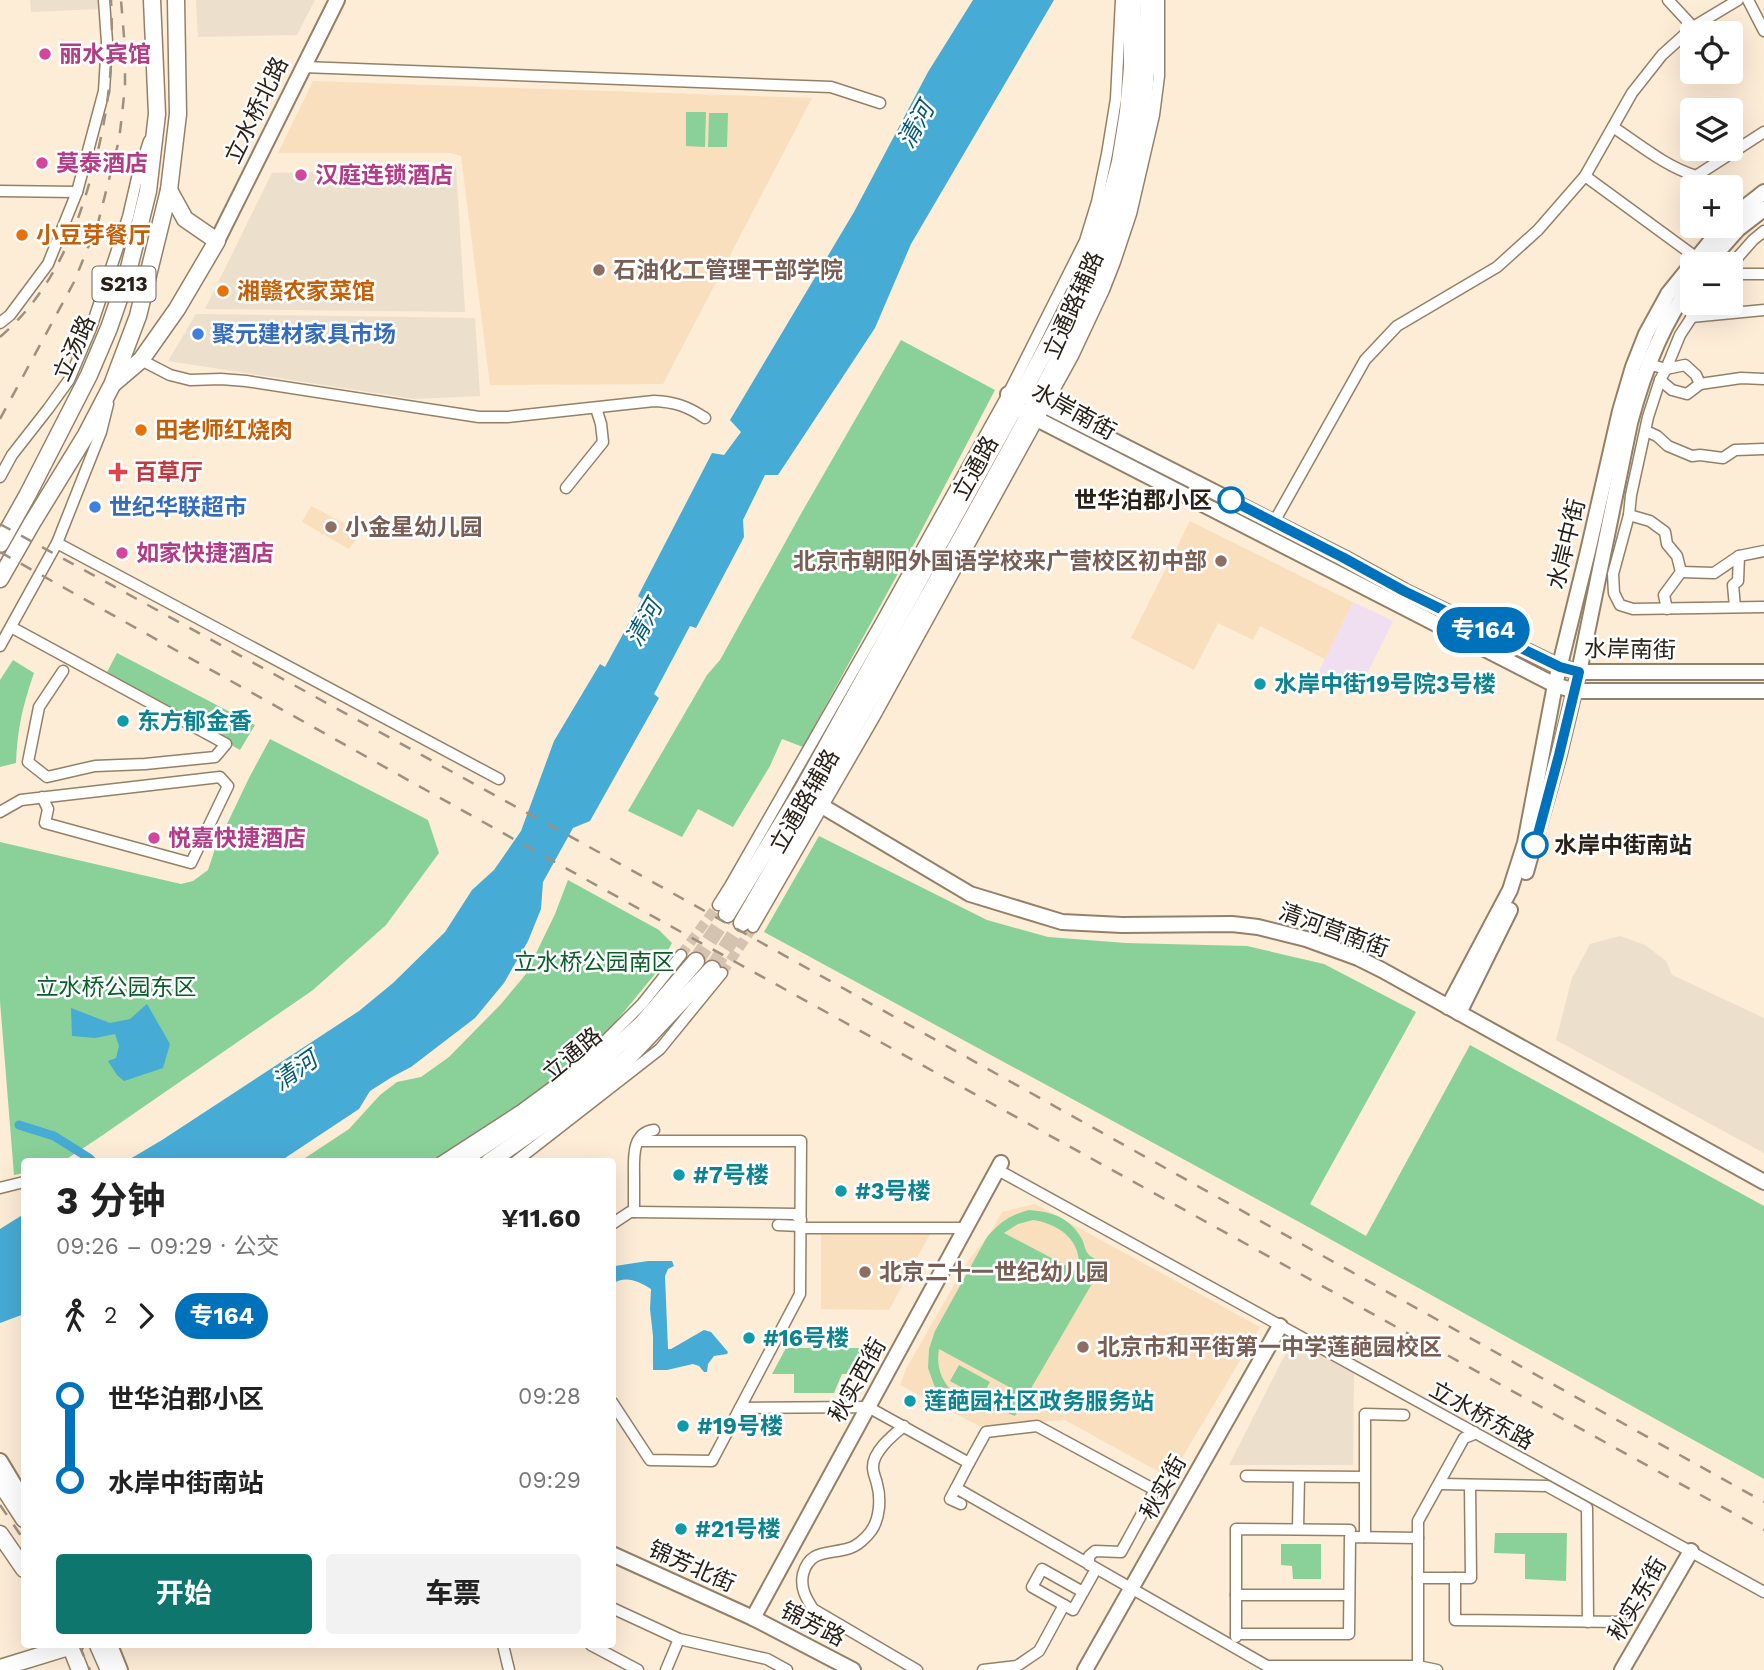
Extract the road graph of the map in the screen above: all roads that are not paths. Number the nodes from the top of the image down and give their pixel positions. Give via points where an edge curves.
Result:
1 (104, 0) edge
2 (152, 0) edge
3 (176, 0) edge
4 (337, 0) edge
5 (1121, 0) edge
6 (1132, 0) edge
7 (1148, 0) edge
8 (1159, 0) edge
9 (1668, 0) edge
10 (1738, 0) edge
11 (1748, 0) edge
12 (1687, 21) edge
13 (1703, 21) edge
14 (1764, 31) edge
15 (1680, 39) edge
16 (303, 67) junction
17 (880, 103) dead end
18 (157, 114) junction
19 (1140, 118) junction
20 (1613, 127) junction
21 (1764, 132) edge
22 (1142, 170) junction
23 (1585, 176) junction
24 (169, 190) junction
25 (0, 191) edge
26 (77, 192) junction
27 (1764, 192) edge
28 (1743, 209) edge
29 (1764, 209) edge
30 (1764, 231) edge
31 (217, 242) junction
32 (1690, 252) edge
33 (1712, 252) edge
34 (1742, 252) edge
35 (1743, 274) edge
36 (1764, 274) edge
37 (1680, 282) edge
38 (1680, 302) edge
39 (1764, 310) edge
40 (1691, 317) joint
41 (0, 323) edge
42 (141, 360) junction
43 (1648, 364) junction
44 (1666, 369) junction
45 (1764, 379) edge
46 (1660, 380) junction
47 (1700, 384) junction
48 (112, 385) junction
49 (1028, 405) junction
50 (597, 408) junction
51 (705, 418) dead end
52 (1646, 431) junction
53 (1764, 449) edge
54 (0, 477) edge
55 (566, 488) dead end
56 (1629, 515) junction
57 (1274, 522) junction
58 (57, 543) junction
59 (0, 544) edge
60 (967, 550) junction
61 (1764, 551) edge
62 (1739, 556) junction
63 (948, 562) junction
64 (1681, 572) junction
65 (0, 579) edge
66 (894, 600) junction
67 (1735, 607) junction
68 (1764, 607) edge
69 (1667, 608) junction
70 (11, 627) junction
71 (889, 634) junction
72 (0, 646) edge
73 (1560, 667) junction
74 (63, 671) dead end
75 (1579, 672) junction
76 (1764, 672) edge
77 (1555, 685) junction
78 (1575, 691) junction
79 (1764, 691) edge
80 (499, 779) dead end
81 (42, 797) junction
82 (822, 806) junction
83 (0, 812) edge
84 (722, 909) joint
85 (747, 925) joint
86 (688, 958) joint
87 (717, 971) joint
88 (1454, 1010) junction
89 (609, 1073) junction
90 (593, 1102) junction
91 (654, 1130) dead end
92 (638, 1141) junction
93 (447, 1158) edge
94 (465, 1158) edge
95 (495, 1158) edge
96 (520, 1158) edge
97 (999, 1166) joint
98 (1764, 1182) edge
99 (21, 1183) edge
100 (0, 1188) edge
101 (795, 1196) dead end
102 (634, 1212) junction
103 (616, 1221) edge
104 (799, 1222) junction
105 (778, 1226) dead end
106 (965, 1228) junction
107 (1280, 1326) junction
108 (868, 1407) junction
109 (616, 1408) edge
110 (740, 1408) junction
111 (1404, 1415) dead end
112 (904, 1426) junction
113 (1474, 1432) junction
114 (0, 1461) edge
115 (969, 1463) junction
116 (1245, 1476) dead end
117 (1299, 1477) junction
118 (1364, 1477) junction
119 (0, 1482) edge
120 (1439, 1484) junction
121 (1470, 1485) junction
122 (956, 1488) junction
123 (19, 1502) edge
124 (961, 1504) dead end
125 (1298, 1529) junction
126 (0, 1534) edge
127 (1350, 1534) junction
128 (1365, 1534) junction
129 (1418, 1538) junction
130 (1691, 1551) junction
131 (616, 1556) edge
132 (21, 1565) edge
133 (1092, 1570) junction
134 (1079, 1572) dead end
135 (1418, 1578) junction
136 (1455, 1578) junction
137 (1132, 1588) junction
138 (1083, 1592) junction
139 (1764, 1592) edge
140 (1236, 1595) junction
141 (1349, 1595) junction
142 (1064, 1605) junction
143 (616, 1610) edge
144 (753, 1618) junction
145 (1588, 1622) junction
146 (1620, 1622) dead end
147 (1236, 1634) junction
148 (679, 1640) junction
149 (64, 1648) edge
150 (73, 1648) edge
151 (99, 1648) edge
152 (111, 1648) edge
153 (504, 1648) edge
154 (597, 1648) edge
155 (1236, 1648) junction
156 (1418, 1666) junction
157 (8, 1668) edge
158 (1372, 1668) edge
159 (79, 1670) edge
160 (109, 1670) edge
161 (120, 1670) edge
162 (509, 1670) edge
163 (638, 1670) edge
164 (666, 1670) edge
165 (787, 1670) edge
166 (853, 1670) edge
167 (917, 1670) edge
168 (983, 1670) edge
169 (1085, 1670) edge
170 (1437, 1670) edge
171 (1622, 1670) edge

1 - 26 street via 104,91
2 - 18 main road, 立汤路 / S213
3 - 24 main road, 立汤路 / S213 via 178,114
4 - 16 street, 立水桥北路
5 - 49 street, 立通路辅路 via 1116,99 1097,202
6 - 49 main road, 立通路 via 1132,68 1120,162 1090,260
7 - 19 main road, 立通路
8 - 22 street, 立通路辅路 via 1159,76
9 - 12 street
10 - 13 street
11 - 14 street
15 - 20 street via 1632,93
16 - 17 street via 831,87
16 - 31 street, 立水桥北路
18 - 54 street, 立汤路 / S213 via 128,217 69,380
18 - 59 main road, 立汤路 / S213 via 148,191 109,328
19 - 22 main road
19 - 49 main road, 立通路 via 1132,168 1107,256 1089,299
20 - 21 street via 1663,162 1696,176
20 - 23 street
22 - 49 street, 立通路辅路 via 1115,262 1073,356
23 - 32 street
23 - 57 street via 1538,230 1497,267 1397,326 1365,360
24 - 31 main road via 185,219
24 - 48 main road, 立汤路 / S213 via 138,316
25 - 26 street
26 - 41 street via 48,264
27 - 28 street
29 - 33 street, 水岸中街
30 - 34 street
31 - 42 main road
35 - 36 street
37 - 73 street, 水岸中街 via 1668,294 1633,367
38 - 43 street, 水岸中街
39 - 40 street
40 - 44 street
42 - 48 main road
42 - 50 street via 190,380 246,381 479,417
43 - 44 street
43 - 75 street, 水岸中街 via 1630,423
44 - 46 street
44 - 47 street via 1685,365
45 - 47 street
46 - 47 street via 1687,394
46 - 52 street
48 - 58 street, 立汤路 / S213 via 101,432
48 - 65 main road, 立汤路 / S213
49 - 57 street, 水岸南街
49 - 60 street, 立通路辅路
49 - 63 main road, 立通路 via 1011,451
49 - 66 street, 立通路辅路
49 - 71 main road, 立通路
49 - 77 street, 水岸南街
50 - 51 street via 671,402
50 - 55 street via 603,442
52 - 53 street via 1692,456 1723,458 1735,450
52 - 56 street
56 - 64 street via 1650,521 1664,532
56 - 69 street via 1613,574 1614,593 1620,606
57 - 73 street, 水岸南街
58 - 70 street, 立汤路 / S213
58 - 80 street
60 - 63 main road
60 - 82 street, 立通路辅路
61 - 62 street
62 - 64 street via 1714,573
62 - 67 street via 1738,581 1733,585
63 - 85 main road, 立通路
64 - 69 street via 1664,595
66 - 71 main road
66 - 84 street, 立通路辅路
67 - 68 street
67 - 69 street
70 - 72 street, 立汤路 / S213
70 - 74 street via 226,744 215,757 95,766 47,776 28,762 39,707
71 - 84 main road, 立通路 via 803,789
73 - 75 street, 水岸南街
73 - 77 street, 水岸中街
75 - 76 street, 水岸南街
75 - 78 street, 水岸中街
77 - 78 street, 水岸南街
77 - 88 street, 水岸中街 via 1518,866
78 - 79 street, 水岸南街
78 - 88 street, 水岸中街 via 1524,877
81 - 81 street via 48,809 45,823 191,863 228,786 220,776
81 - 83 street via 20,800
82 - 85 street, 立通路辅路
82 - 88 street, 清河营南街 via 970,894 1062,922 1232,924 1282,932 1358,958
86 - 93 street via 578,1068
86 - 94 main road, 立通路 via 642,1024 567,1091
87 - 89 main road, 立通路
87 - 90 street via 660,1049
88 - 98 street, 清河营南街
89 - 90 main road
89 - 95 main road, 立通路
90 - 96 street
91 - 92 street
92 - 102 street
92 - 104 street via 801,1141
97 - 106 street, 秋实西街
97 - 107 street, 立水桥东路
99 - 100 street
101 - 104 street
102 - 103 street
102 - 104 street
104 - 105 street
104 - 106 street
104 - 110 street via 800,1294
106 - 108 street, 秋实西街
107 - 113 street, 立水桥东路
107 - 137 street, 秋实街
108 - 110 street
108 - 112 street
108 - 144 street, 秋实西街
109 - 110 street via 650,1460 712,1461
111 - 118 street via 1364,1414
112 - 115 street
112 - 167 street via 887,1440 875,1459 879,1509 872,1530 853,1547 815,1555 802,1580 813,1609
113 - 120 street via 1464,1438
113 - 130 street, 立水桥东路
114 - 123 street
115 - 122 street
115 - 133 street via 986,1432 1037,1426 1155,1490 1121,1552 1095,1551 1089,1556
116 - 117 street
117 - 118 street
117 - 125 street
118 - 128 street
119 - 123 main road
120 - 121 street
120 - 129 street via 1418,1521
121 - 136 street via 1471,1578
121 - 145 street via 1547,1486 1587,1508
122 - 124 street via 950,1499
122 - 133 street
125 - 127 street
125 - 140 street via 1236,1529
126 - 132 main road
127 - 128 street
127 - 141 street
128 - 129 street
129 - 135 street
130 - 139 street, 立水桥东路
130 - 171 street, 秋实东街
131 - 144 street, 锦芳北街
133 - 134 street
133 - 137 street
133 - 138 street
135 - 136 street
135 - 156 street
136 - 145 street via 1455,1620
137 - 155 street
137 - 169 street, 秋实街
138 - 142 street via 1073,1610
138 - 142 street via 1042,1569 1032,1587
140 - 141 street
140 - 147 street
141 - 147 street via 1349,1634
142 - 168 street via 1039,1651 1017,1665
143 - 148 street
144 - 166 street, 锦芳路
145 - 146 street
147 - 155 street
148 - 164 street
148 - 165 street via 767,1659
149 - 157 main road
150 - 159 main road
151 - 160 main road
152 - 161 street
153 - 162 street
154 - 163 street
155 - 158 street via 1267,1666
156 - 158 street
156 - 170 street

